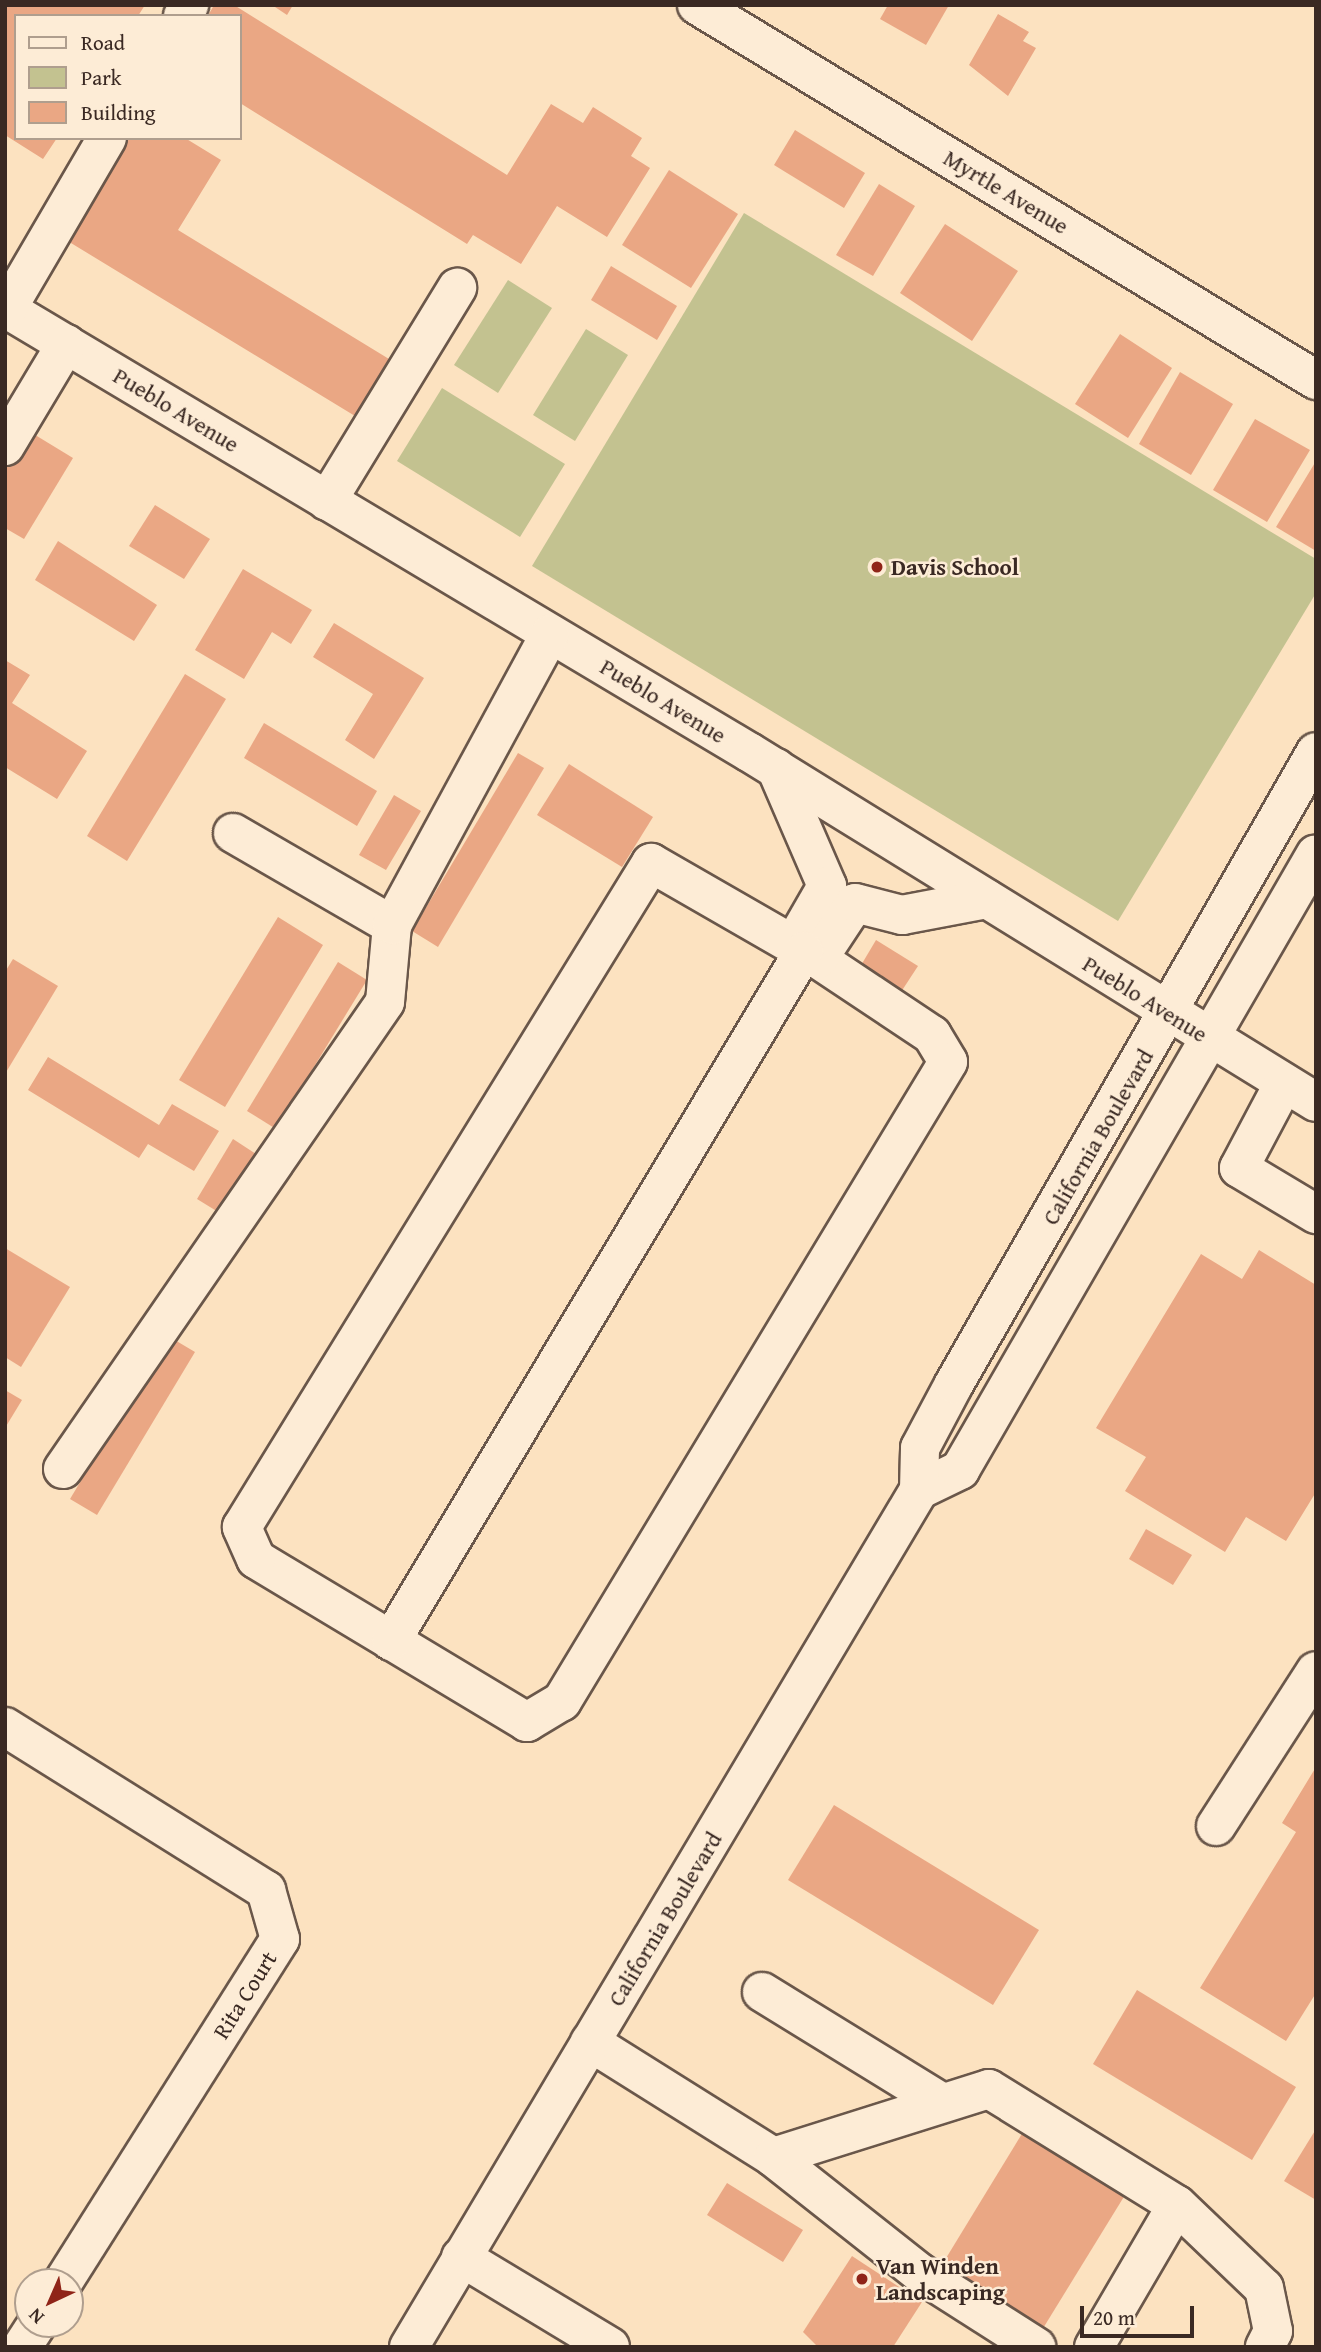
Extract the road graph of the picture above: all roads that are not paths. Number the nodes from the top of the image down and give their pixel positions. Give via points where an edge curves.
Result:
1 (696, 5) edge
2 (106, 140) edge
3 (457, 288) dead end
4 (6, 308) edge
5 (66, 344) junction
6 (1314, 374) edge
7 (5, 446) edge
8 (327, 500) junction
9 (550, 634) junction
10 (1316, 752) edge
11 (776, 768) junction
12 (233, 834) dead end
13 (1316, 855) edge
14 (987, 900) junction
15 (392, 925) junction
16 (805, 952) junction
17 (1170, 1013) junction
18 (1211, 1041) junction
19 (1300, 1093) edge
20 (1316, 1214) edge
21 (63, 1469) dead end
22 (919, 1490) junction
23 (391, 1641) junction
24 (1316, 1671) edge
25 (5, 1727) edge
26 (1216, 1826) dead end
27 (762, 1992) dead end
28 (590, 2042) junction
29 (939, 2101) junction
30 (773, 2157) junction
31 (1177, 2205) junction
32 (461, 2257) junction
33 (72, 2268) edge
34 (409, 2347) edge
35 (610, 2347) edge
36 (1036, 2347) edge
37 (1094, 2347) edge
38 (1265, 2347) edge

1 - 6 street, Myrtle Avenue
2 - 4 street
3 - 8 street
4 - 5 street, Pueblo Avenue
5 - 7 street
5 - 8 street, Pueblo Avenue
8 - 9 street, Pueblo Avenue
9 - 11 street, Pueblo Avenue
9 - 15 street
10 - 17 street, California Boulevard
11 - 14 street, Pueblo Avenue
11 - 16 street via 827,886
12 - 15 street
13 - 18 street, California Boulevard
14 - 16 street via 902,915 855,903
14 - 17 street, Pueblo Avenue
15 - 21 street via 385,1002
16 - 23 street
16 - 23 street via 932,1035 948,1062 562,1701 527,1722
16 - 23 street via 651,863 242,1527 256,1559
17 - 18 street, Pueblo Avenue
17 - 22 street, California Boulevard via 920,1448
18 - 19 street, Pueblo Avenue
18 - 22 street, California Boulevard via 960,1470
19 - 20 street via 1239,1168
22 - 28 street, California Boulevard
24 - 26 street
25 - 33 street, Rita Court via 266,1890 280,1939
27 - 29 street
28 - 30 street
28 - 32 street, California Boulevard
29 - 30 street
29 - 31 street via 989,2089
30 - 36 street via 920,2273
31 - 37 street
31 - 38 street via 1264,2288 1273,2331
32 - 34 street, California Boulevard
32 - 35 street

